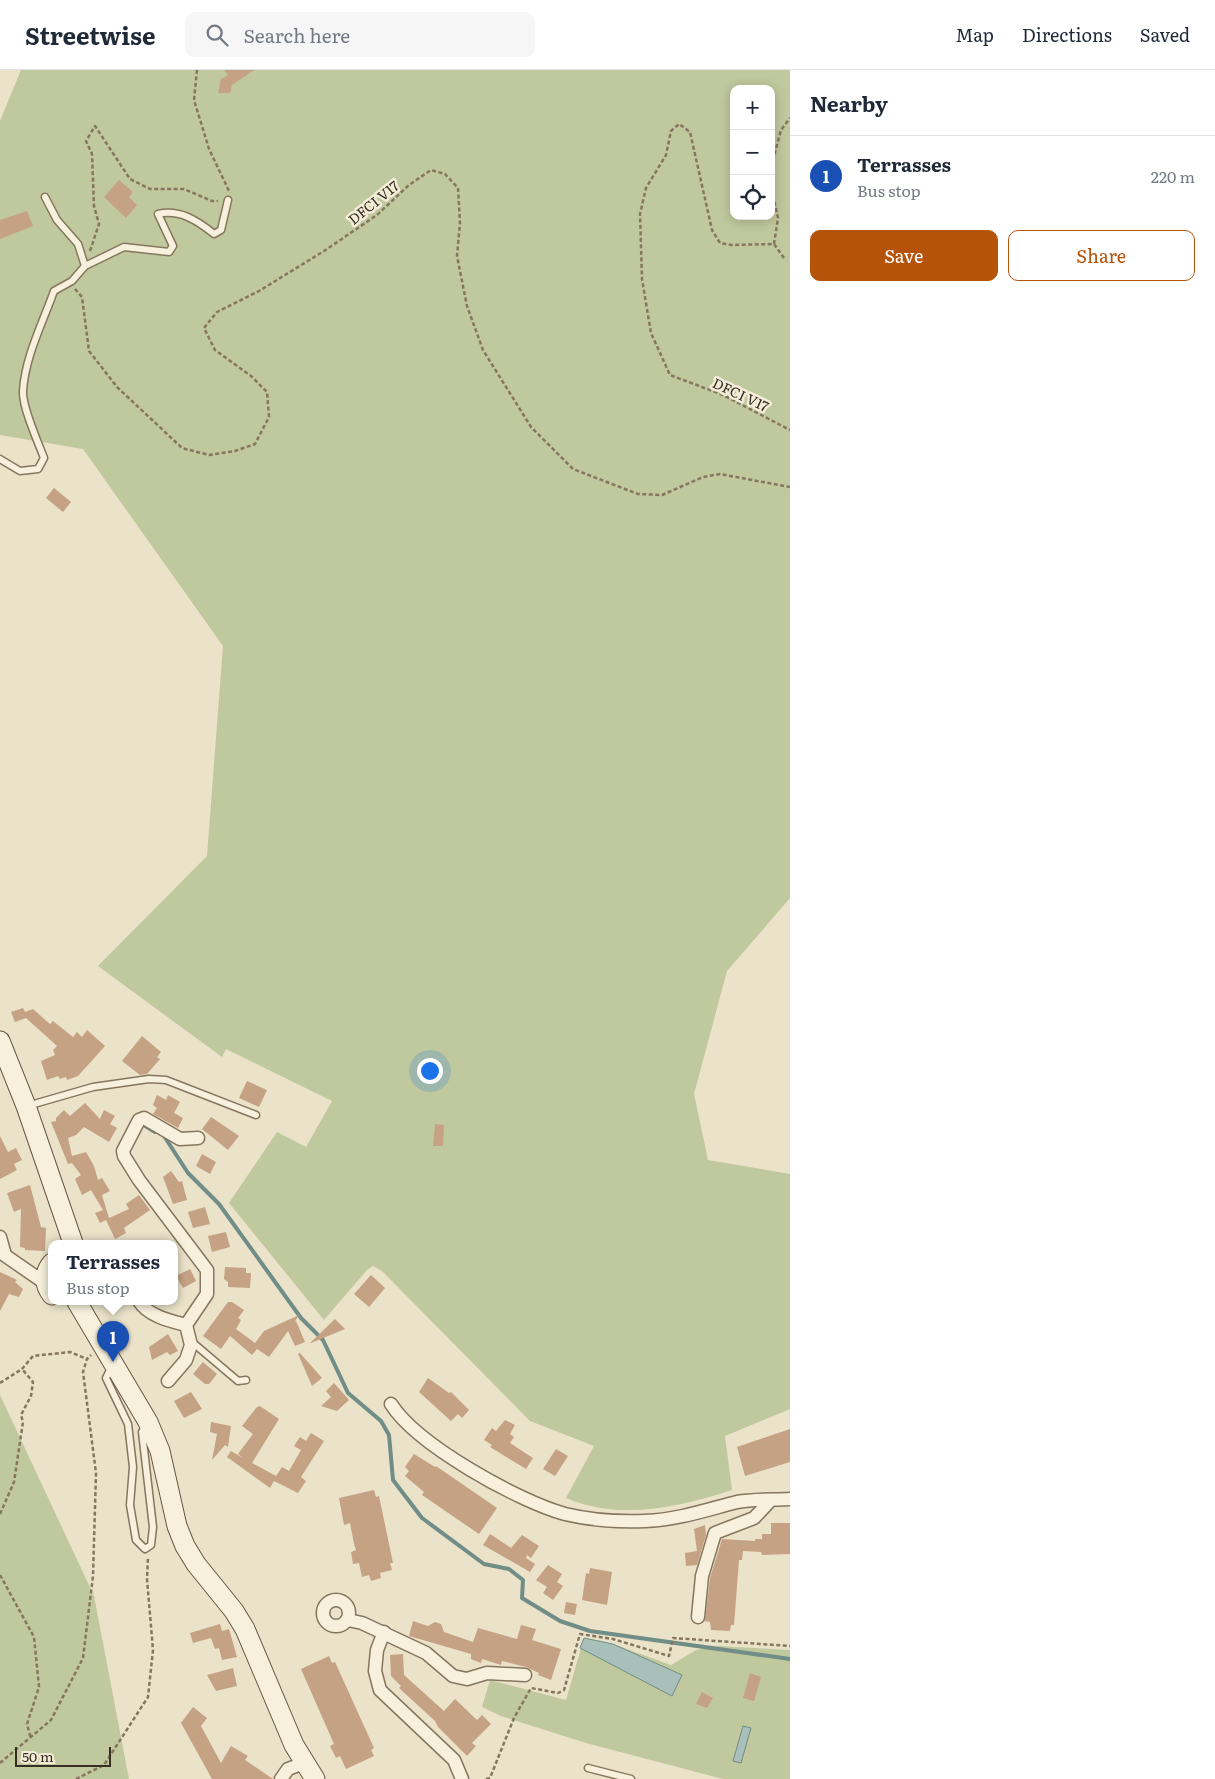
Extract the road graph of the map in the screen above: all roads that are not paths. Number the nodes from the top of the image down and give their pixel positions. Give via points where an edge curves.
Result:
1 (45, 197) dead end
2 (228, 200) road end
3 (85, 266) junction
4 (0, 459) edge
5 (0, 1041) edge
6 (26, 1106) junction
7 (256, 1115) dead end
8 (198, 1138) dead end
9 (64, 1221) junction
10 (0, 1237) edge
11 (63, 1240) edge
12 (72, 1240) edge
13 (3, 1253) edge
14 (48, 1277) edge
15 (79, 1305) edge
16 (141, 1305) edge
17 (186, 1325) junction
18 (190, 1341) junction
19 (116, 1368) junction
20 (246, 1380) dead end
21 (168, 1381) dead end
22 (391, 1404) dead end
23 (148, 1422) junction
24 (790, 1499) edge
25 (770, 1500) junction
26 (698, 1617) dead end
27 (348, 1620) dead end
28 (384, 1632) junction
29 (525, 1675) dead end
30 (304, 1763) junction
31 (588, 1768) dead end
32 (281, 1779) edge
33 (315, 1779) edge
34 (462, 1779) edge
35 (631, 1779) edge

1 - 3 lane via 57,220 78,244
2 - 3 lane via 221,230 214,234 184,215 158,214 173,246 169,252 124,247
3 - 4 lane via 72,281 54,291 28,366 23,393 44,458 38,469 20,471
5 - 6 street
6 - 7 lane via 93,1087 149,1079 166,1080
6 - 9 street
8 - 17 street via 180,1139 144,1118 139,1120 124,1151 139,1180 207,1270 207,1294
9 - 11 street
9 - 12 street
10 - 13 street
13 - 14 street via 25,1268
15 - 19 street
16 - 17 street via 166,1319
17 - 18 street
18 - 20 lane via 238,1381
18 - 21 street via 186,1360
19 - 23 street
19 - 23 lane via 110,1370 106,1378 128,1424 133,1467 130,1505 136,1540 140,1546 149,1548 153,1527 142,1432
22 - 25 street via 421,1435 468,1470 565,1514 644,1522 688,1517 739,1502
23 - 30 street via 160,1451 177,1526 185,1546 245,1629
24 - 25 street
25 - 26 street via 754,1518 715,1533 702,1576
27 - 28 street via 362,1622
28 - 29 street via 426,1653 453,1676 467,1679 487,1673
28 - 34 street via 376,1650 375,1671 380,1690 454,1760
30 - 32 street via 288,1770
30 - 33 street
31 - 35 lane

